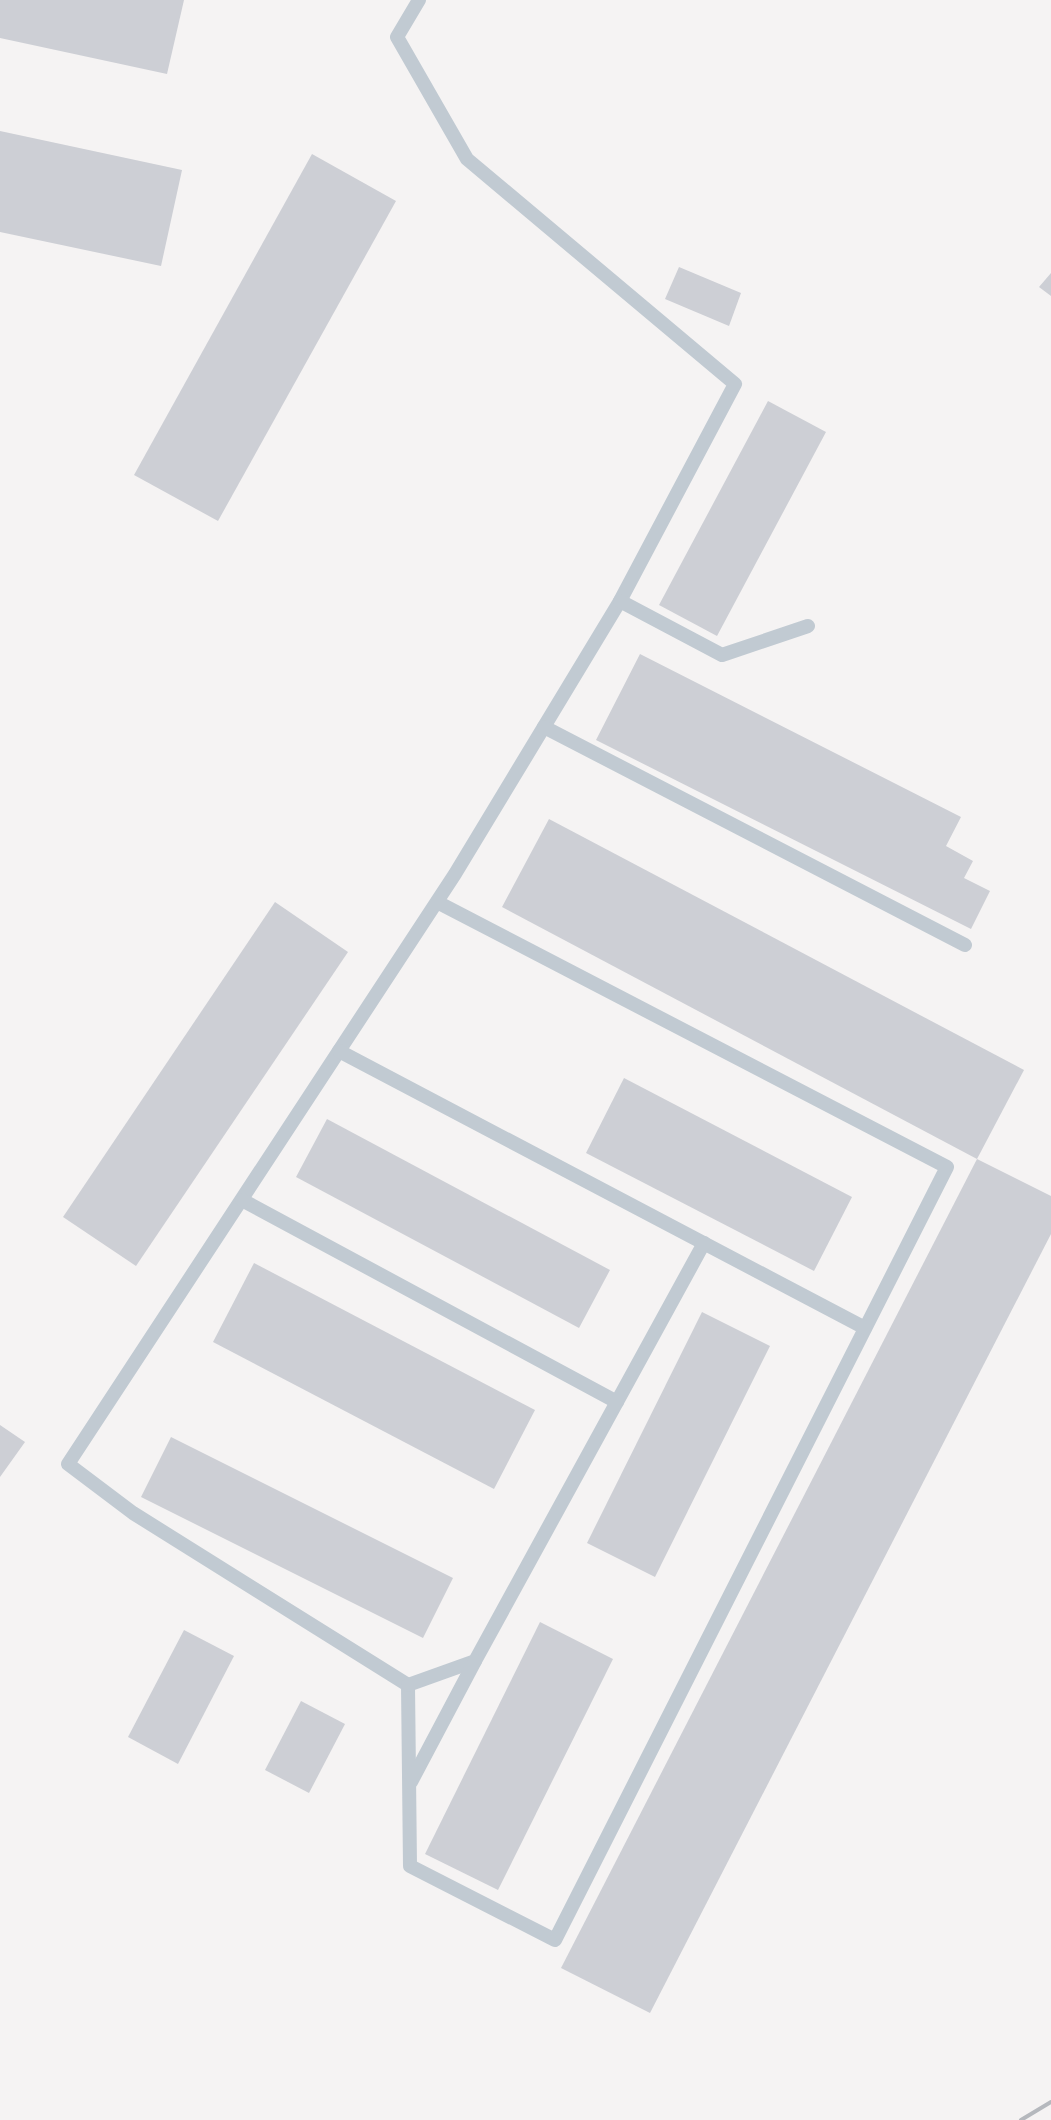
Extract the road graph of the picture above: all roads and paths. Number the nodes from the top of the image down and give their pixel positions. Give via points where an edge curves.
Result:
1 (419, 0) edge
2 (620, 601) junction
3 (808, 626) dead end
4 (544, 727) junction
5 (437, 902) junction
6 (964, 945) dead end
7 (339, 1051) junction
8 (242, 1200) junction
9 (704, 1244) junction
10 (865, 1328) junction
11 (617, 1402) junction
12 (475, 1661) junction
13 (408, 1685) junction
14 (409, 1785) junction

1 - 2 lane via 397,37 467,159 735,384
2 - 3 lane via 722,655
2 - 4 lane
4 - 5 lane
4 - 6 lane
5 - 7 lane
5 - 10 lane via 947,1167
7 - 8 lane
7 - 9 lane
8 - 11 lane
8 - 13 lane via 68,1464 133,1513
9 - 10 lane
9 - 11 lane
10 - 14 lane via 555,1940 410,1866
11 - 12 lane
12 - 13 lane
12 - 14 lane
13 - 14 lane

